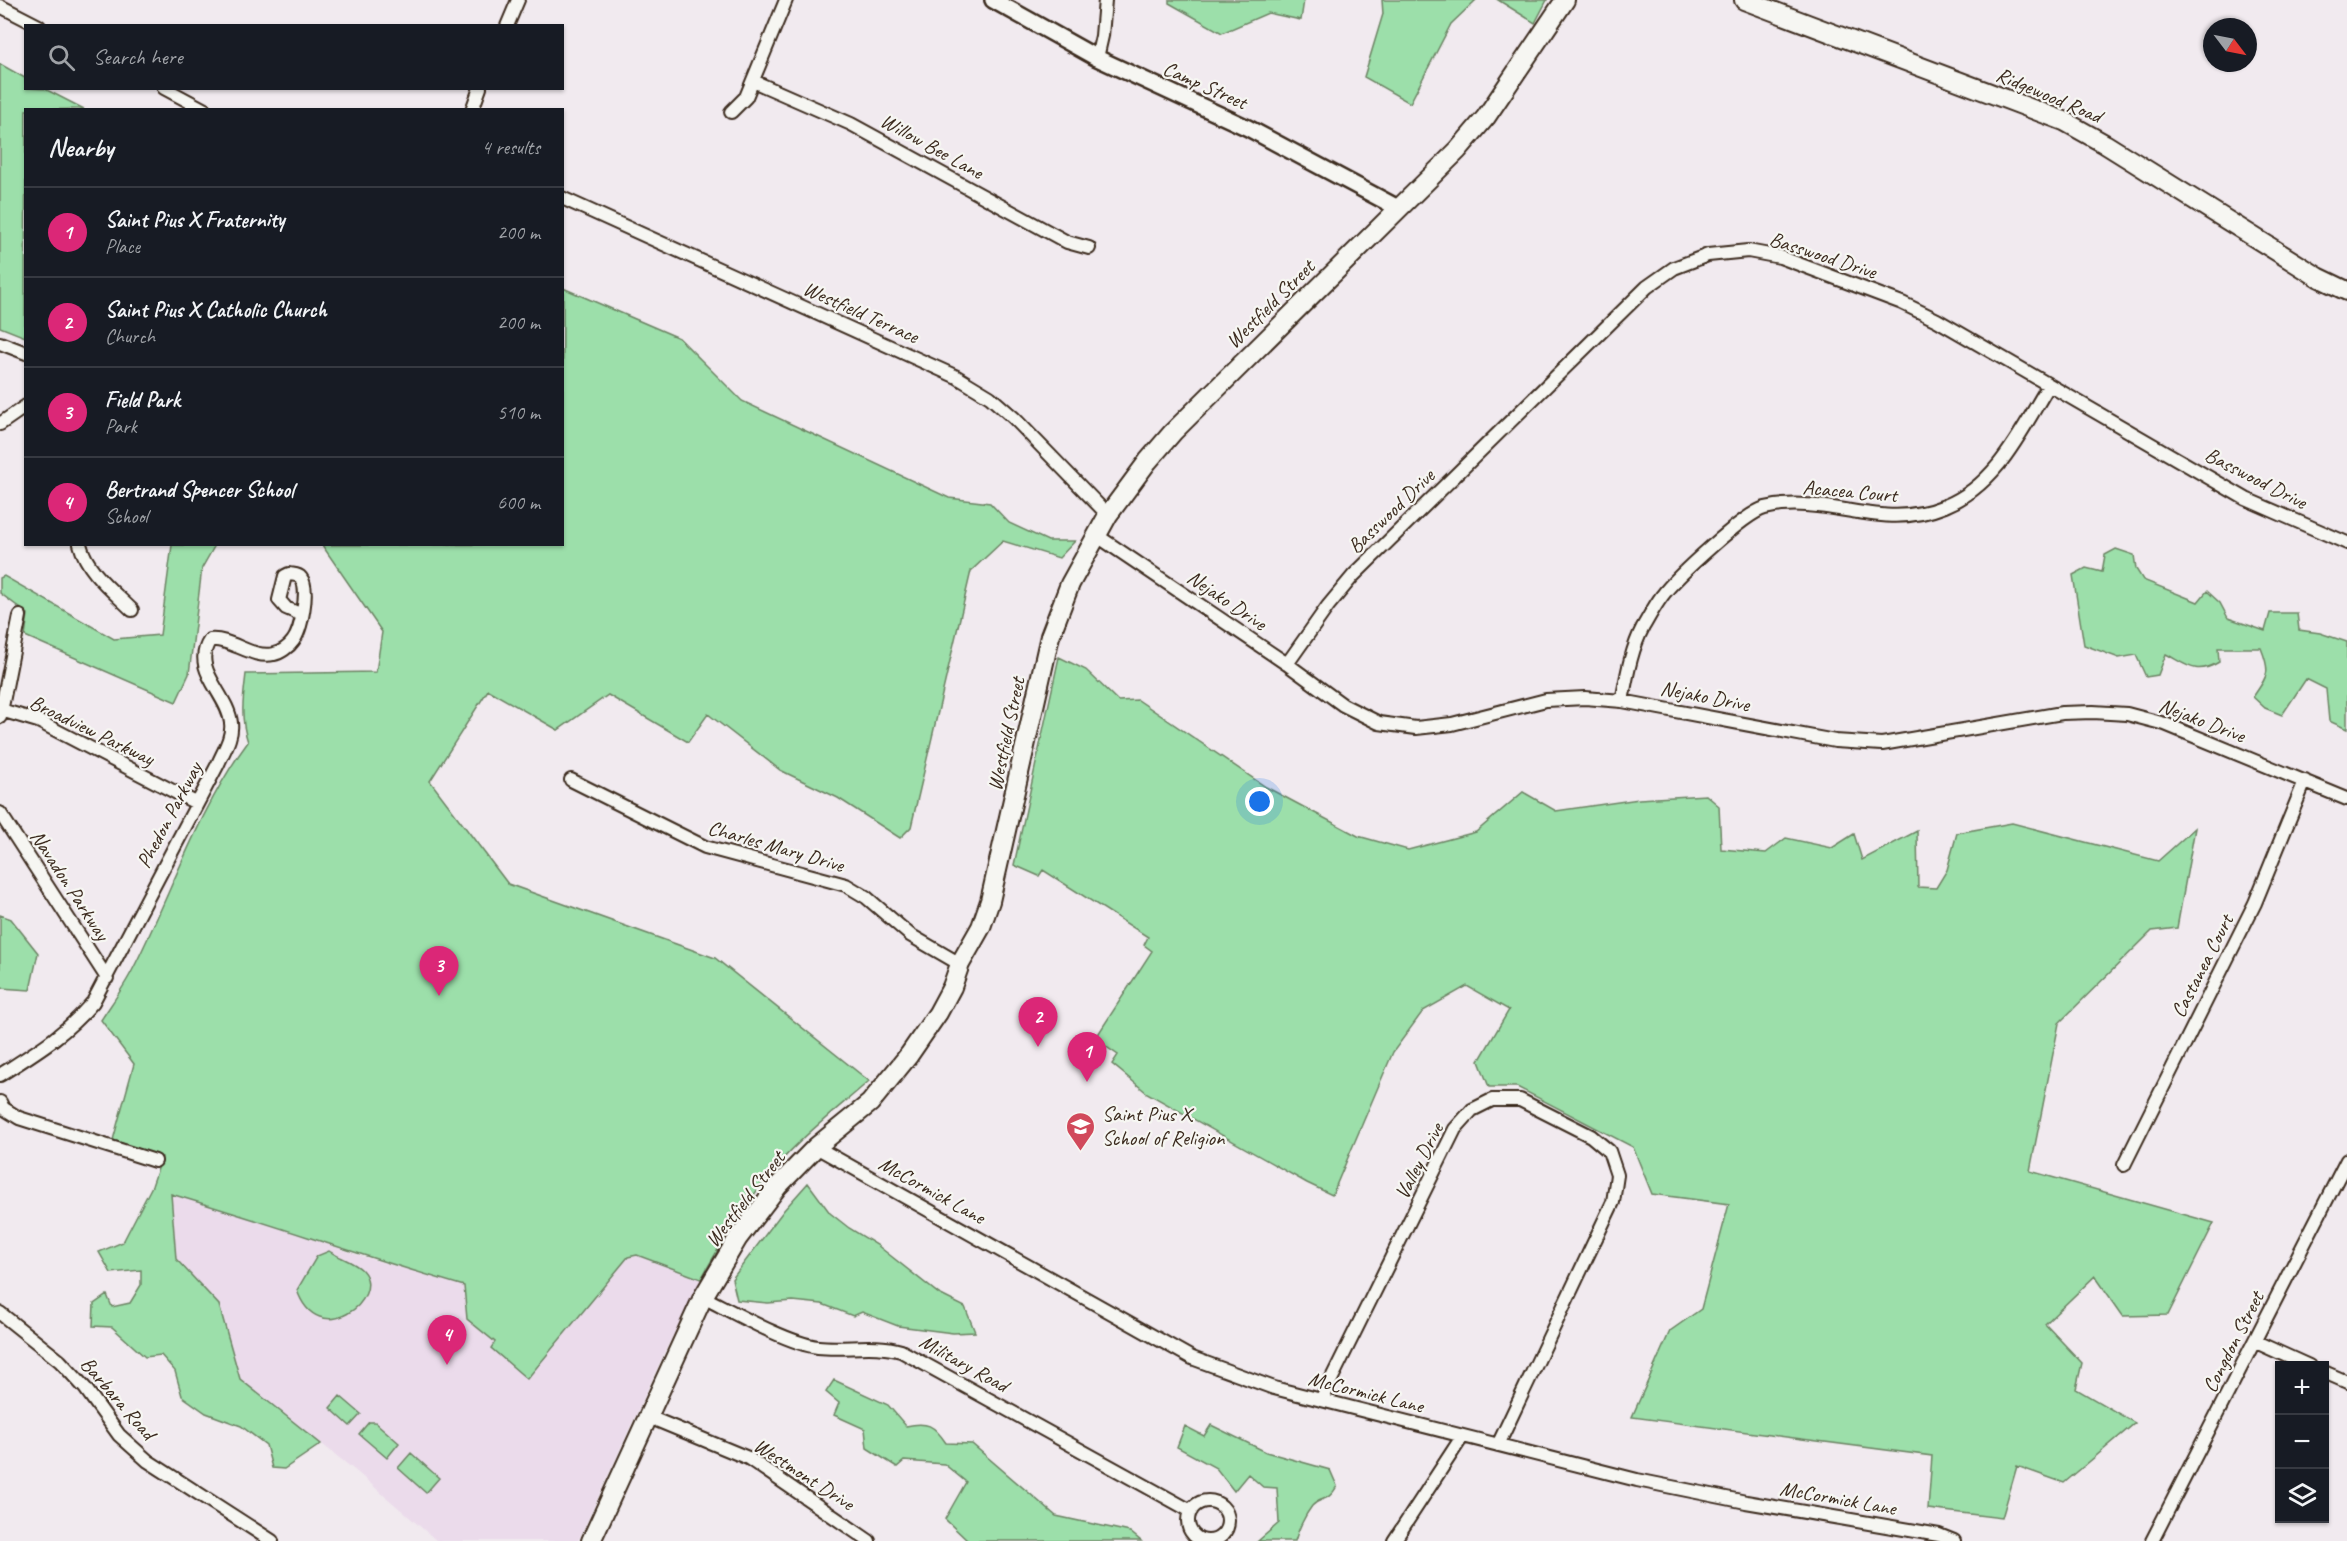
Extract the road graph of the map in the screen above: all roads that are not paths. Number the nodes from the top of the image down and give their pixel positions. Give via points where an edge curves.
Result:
1 (786, 0) edge
2 (993, 0) edge
3 (1105, 0) edge
4 (1565, 0) edge
5 (1744, 0) edge
6 (516, 1) edge
7 (0, 6) edge
8 (35, 24) edge
9 (508, 24) edge
10 (1097, 58) junction
11 (753, 81) junction
12 (168, 90) edge
13 (479, 90) edge
14 (201, 108) edge
15 (473, 108) edge
16 (731, 111) dead end
17 (564, 199) edge
18 (1398, 208) junction
19 (1089, 248) dead end
20 (2347, 291) edge
21 (0, 343) edge
22 (24, 352) edge
23 (2049, 385) junction
24 (24, 407) edge
25 (0, 424) edge
26 (1108, 515) junction
27 (1096, 535) junction
28 (2347, 543) edge
29 (81, 546) edge
30 (132, 610) dead end
31 (302, 615) dead end
32 (20, 616) dead end
33 (1287, 664) junction
34 (1622, 701) junction
35 (1, 714) edge
36 (572, 780) dead end
37 (2305, 781) junction
38 (2347, 799) edge
39 (196, 803) junction
40 (0, 813) edge
41 (960, 964) junction
42 (107, 978) junction
43 (0, 1076) edge
44 (0, 1102) edge
45 (816, 1148) junction
46 (2347, 1160) edge
47 (155, 1161) dead end
48 (2124, 1165) dead end
49 (703, 1298) junction
50 (0, 1313) edge
51 (2256, 1342) junction
52 (2300, 1361) edge
53 (2329, 1374) edge
54 (2347, 1382) edge
55 (1321, 1400) junction
56 (648, 1417) junction
57 (1462, 1437) junction
58 (1497, 1446) junction
59 (1191, 1511) dead end
60 (272, 1541) edge
61 (591, 1541) edge
62 (869, 1541) edge
63 (1394, 1541) edge
64 (1954, 1541) edge
65 (2152, 1541) edge

1 - 11 street
2 - 10 street, Camp Street
3 - 10 street
4 - 18 main road, Westfield Street via 1486,117
5 - 20 main road, Ridgewood Road via 2064,121
6 - 9 street
7 - 8 street
10 - 18 street, Camp Street via 1248,128
11 - 16 street via 746,97
11 - 19 street, Willow Bee Lane via 851,124 1067,242
12 - 14 street
13 - 15 street
17 - 26 street, Westfield Terrace via 957,377 990,397 1014,418
18 - 26 main road, Westfield Street via 1173,432
21 - 22 street
23 - 28 street, Basswood Drive via 2246,499
23 - 33 street, Basswood Drive via 1902,303 1780,257 1748,251 1708,255 1674,268 1647,287 1353,576
23 - 34 street, Acacea Court via 2007,455 1980,487 1946,506 1917,515 1876,517 1806,505 1764,508 1733,527 1662,595 1629,663
24 - 25 street
26 - 27 main road, Westfield Street
27 - 33 street, Nejako Drive
27 - 41 main road, Westfield Street via 1070,584 1050,636 990,901 977,937
29 - 30 street via 91,569
31 - 39 street, Phedon Parkway via 294,640 274,654 260,654 218,639 210,640 205,648 203,662 231,723 230,735
32 - 35 street
33 - 34 street, Nejako Drive via 1342,705 1379,723 1416,728 1452,724 1546,700
34 - 37 street, Nejako Drive via 1835,741 1882,744 2062,713 2127,714 2165,724
35 - 39 street, Broadview Parkway via 38,721
36 - 41 street, Charles Mary Drive via 705,847 846,885 910,935
37 - 38 street, Nejako Drive
37 - 48 street, Castanea Court via 2255,903
39 - 42 street, Phedon Parkway
40 - 42 street, Navadon Parkway
41 - 45 main road, Westfield Street via 938,1013 884,1088
42 - 43 street, Phedon Parkway via 73,1025
44 - 47 street via 19,1118
45 - 49 main road, Westfield Street via 778,1186 738,1238
45 - 55 street, McCormick Lane via 1192,1358 1274,1388
46 - 51 street, Congdon Street
49 - 56 main road, Westfield Street
49 - 59 street, Military Road via 808,1345 876,1346 901,1351
50 - 60 street, Barbara Road via 60,1361 86,1388 119,1435 148,1461
51 - 52 street
51 - 65 street, Congdon Street
53 - 54 street
55 - 57 street, McCormick Lane
55 - 58 street, Valley Drive via 1455,1129 1472,1110 1492,1100 1520,1100 1591,1136 1609,1151 1617,1175 1613,1202
56 - 61 main road, Westfield Street
56 - 62 street, Westmont Drive via 748,1458
57 - 58 street, McCormick Lane
57 - 63 street
58 - 64 street, McCormick Lane via 1637,1480 1939,1535

